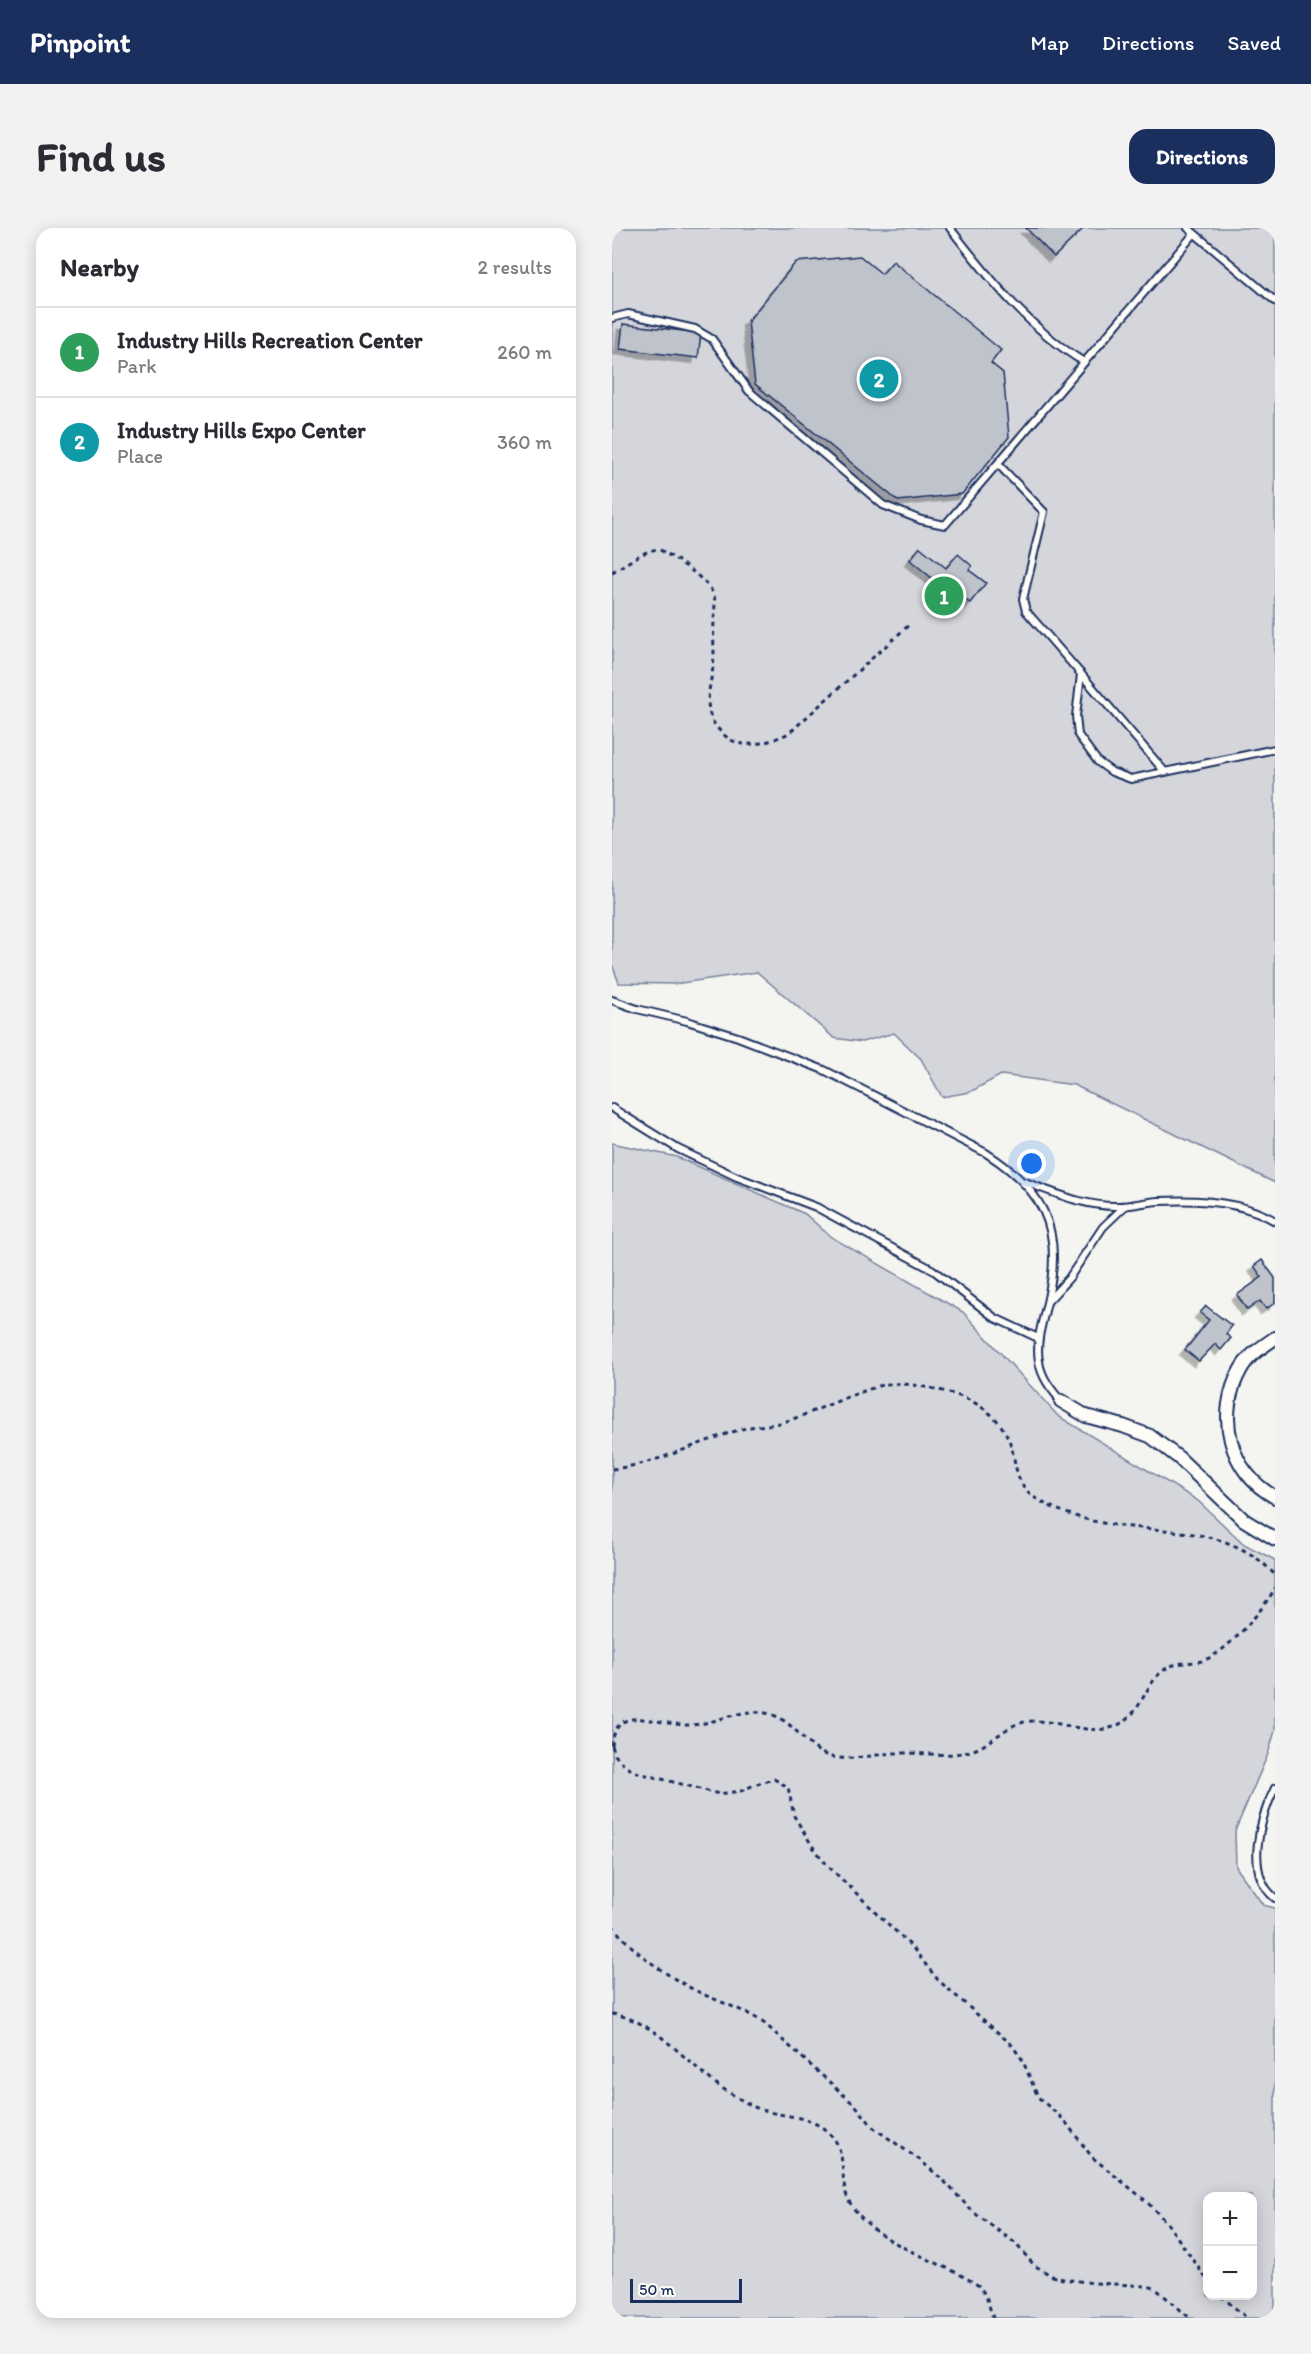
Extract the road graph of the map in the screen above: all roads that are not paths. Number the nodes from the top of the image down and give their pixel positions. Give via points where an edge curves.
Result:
1 (950, 228) edge
2 (1188, 228) edge
3 (1194, 234) junction
4 (1275, 300) edge
5 (612, 318) edge
6 (1084, 362) junction
7 (998, 464) junction
8 (1081, 674) junction
9 (1275, 749) edge
10 (1166, 771) junction
11 (612, 1000) edge
12 (612, 1108) edge
13 (1025, 1182) junction
14 (1125, 1205) junction
15 (1275, 1221) edge
16 (1047, 1303) junction
17 (1038, 1338) junction
18 (1275, 1338) edge
19 (1061, 1401) joint
20 (1275, 1497) edge
21 (1275, 1539) edge
22 (1275, 1788) edge
23 (1275, 1898) edge

1 - 6 lane via 1005,297 1064,350
2 - 3 lane
3 - 4 lane
3 - 6 lane
5 - 7 lane via 627,315 695,328 712,339 749,392 883,505 921,520 945,525
6 - 7 lane
7 - 8 lane via 1044,512 1023,599 1026,611
8 - 10 lane
8 - 10 lane via 1078,735 1098,762 1131,779
9 - 10 lane
11 - 13 lane via 738,1037 824,1070 986,1153
12 - 17 lane via 678,1149 816,1207 933,1270 995,1318
13 - 14 lane via 1070,1199
13 - 16 lane via 1037,1197 1052,1240
14 - 15 lane via 1160,1201 1215,1203 1264,1214
14 - 16 lane via 1103,1227
16 - 17 lane
17 - 19 lane via 1045,1382
18 - 20 street via 1241,1368 1227,1425 1238,1463 1252,1480
19 - 21 street via 1086,1416 1150,1436 1244,1520
22 - 23 lane via 1262,1820 1257,1864 1264,1887

